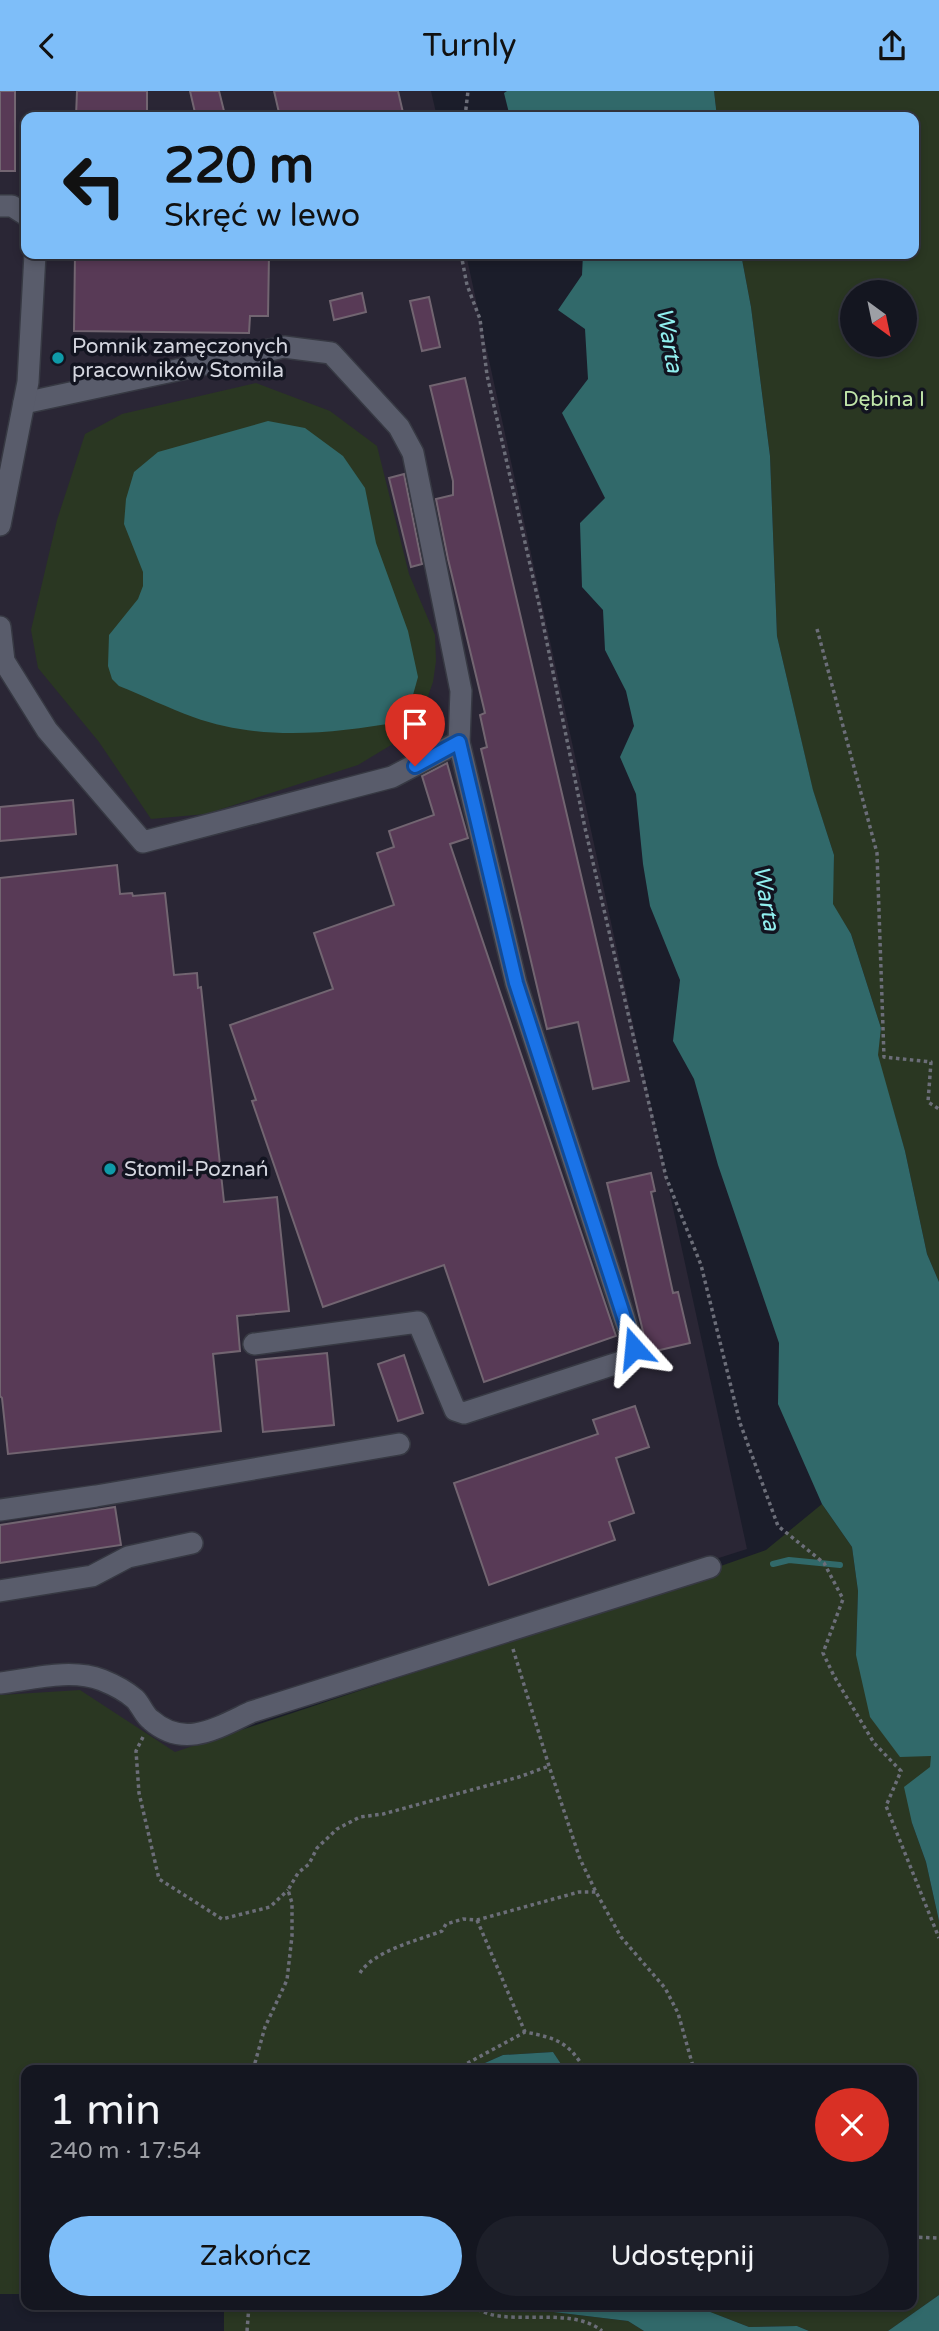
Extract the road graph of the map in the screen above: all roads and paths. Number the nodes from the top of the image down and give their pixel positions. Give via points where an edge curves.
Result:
1 (468, 91) edge
2 (466, 112) edge
3 (0, 206) edge
4 (21, 212) edge
5 (35, 259) edge
6 (462, 259) edge
7 (24, 403) junction
8 (0, 524) edge
9 (0, 627) edge
10 (817, 629) dead end
11 (459, 742) junction
12 (939, 1109) edge
13 (254, 1344) dead end
14 (399, 1444) dead end
15 (0, 1510) edge
16 (192, 1543) dead end
17 (710, 1567) dead end
18 (0, 1591) edge
19 (508, 1632) junction
20 (0, 1683) edge
21 (150, 1720) junction
22 (549, 1766) junction
23 (288, 1890) junction
24 (596, 1892) junction
25 (477, 1920) junction
26 (939, 1938) edge
27 (360, 1973) dead end
28 (525, 2032) junction
29 (254, 2065) edge
30 (464, 2065) edge
31 (582, 2065) edge
32 (693, 2065) edge
33 (917, 2237) edge
34 (939, 2238) edge
35 (249, 2310) edge
36 (475, 2310) edge
37 (247, 2331) edge
38 (602, 2331) edge

1 - 2 path
3 - 4 lane
5 - 7 lane
6 - 26 path via 480,319 490,389 585,828 666,1177 701,1265 740,1423 778,1526 824,1563 843,1599 823,1653 874,1743 901,1771 886,1806
7 - 8 lane
7 - 11 lane via 284,347 331,353 398,427 413,453 461,691
9 - 11 lane via 4,661 47,730 144,842 392,778
10 - 12 path via 877,853 884,1057 931,1062 928,1102
11 - 13 lane via 516,983 634,1348 624,1361 464,1413 455,1410 418,1322
14 - 15 lane
16 - 18 lane via 128,1557 92,1576
17 - 19 lane
19 - 21 lane via 251,1712 193,1735 174,1735
19 - 22 path
20 - 21 lane via 66,1674 101,1679 135,1699
21 - 23 path via 136,1751 139,1793 159,1879 222,1919 270,1907
22 - 23 path via 507,1781 360,1817 337,1829 317,1848
22 - 24 path
23 - 29 path via 292,1936 287,1980 265,2027
24 - 25 path via 579,1892
24 - 32 path via 621,1937 665,1988 678,2013
25 - 27 path via 446,1924 442,1931 376,1958
25 - 28 path
28 - 30 path
28 - 31 path via 556,2038
33 - 34 path
35 - 37 path
36 - 38 path via 497,2322 593,2324

